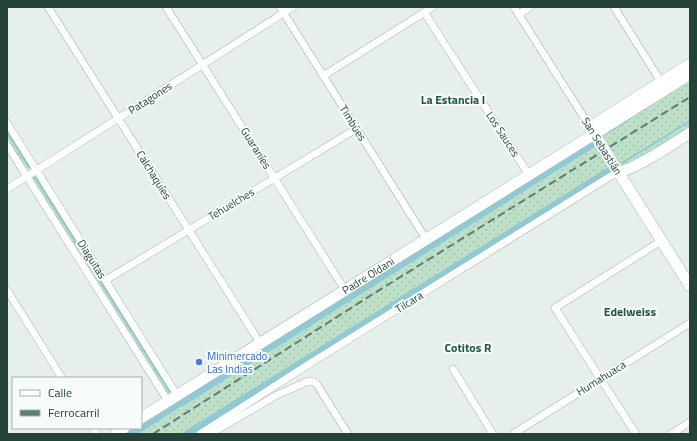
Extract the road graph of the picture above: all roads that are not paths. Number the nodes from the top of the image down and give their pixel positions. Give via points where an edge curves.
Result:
1 (48, 7) edge
2 (166, 7) edge
3 (293, 7) edge
4 (433, 7) edge
5 (514, 7) edge
6 (530, 7) edge
7 (614, 7) edge
8 (282, 10) edge
9 (424, 12) junction
10 (519, 14) junction
11 (203, 64) junction
12 (690, 64) edge
13 (690, 74) edge
14 (323, 76) junction
15 (663, 85) junction
16 (118, 118) junction
17 (7, 123) edge
18 (356, 129) junction
19 (592, 130) junction
20 (690, 133) edge
21 (7, 145) edge
22 (36, 170) junction
23 (619, 173) junction
24 (529, 175) junction
25 (27, 176) junction
26 (274, 178) junction
27 (7, 189) edge
28 (189, 230) junction
29 (426, 239) junction
30 (661, 241) junction
31 (106, 280) junction
32 (690, 286) edge
33 (7, 290) edge
34 (345, 290) junction
35 (690, 323) edge
36 (260, 343) junction
37 (453, 369) dead end
38 (61, 377) edge
39 (600, 379) junction
40 (173, 398) junction
41 (142, 417) edge
42 (690, 422) edge
43 (200, 434) edge
44 (210, 434) edge
45 (348, 434) edge
46 (493, 434) edge
47 (513, 434) edge
48 (636, 434) edge
49 (671, 434) edge

1 - 16 street, Calchaquíes
2 - 11 street, Guaraníes
3 - 8 street, Patagones
4 - 9 street
5 - 10 street, San Sebastián
6 - 10 street
7 - 15 street
8 - 11 street, Patagones
8 - 14 street, Timbúes
9 - 14 street
9 - 24 street, Los Sauces
10 - 19 street, San Sebastián
11 - 16 street, Patagones
11 - 26 street, Guaraníes
12 - 15 main road
13 - 15 main road
14 - 18 street, Timbúes
15 - 19 main road, Padre Oldani
16 - 22 street, Patagones
16 - 28 street, Calchaquíes
17 - 22 street, Diaguitas
18 - 26 street, Tehuelches
18 - 29 street, Timbúes
19 - 23 main road, San Sebastián
19 - 24 main road, Padre Oldani
20 - 23 main road
21 - 25 street, Diaguitas
22 - 25 street, Patagones
22 - 31 street, Diaguitas
23 - 30 main road, San Sebastián
23 - 43 street, Tilcara
24 - 29 main road, Padre Oldani
25 - 27 street, Patagones
25 - 40 street, Diaguitas
26 - 28 street, Tehuelches
26 - 34 street, Guaraníes
28 - 31 street, Tehuelches
28 - 36 street, Calchaquíes
29 - 34 main road, Padre Oldani
30 - 32 main road, San Sebastián
30 - 39 street via 555,308
31 - 40 street, Diaguitas
33 - 38 street
34 - 36 main road, Padre Oldani
35 - 39 street, Humahuaca
36 - 40 main road, Padre Oldani
37 - 46 street
39 - 47 street, Humahuaca
39 - 48 street
40 - 41 main road, Padre Oldani
42 - 49 street
44 - 45 street via 277,395 312,381

